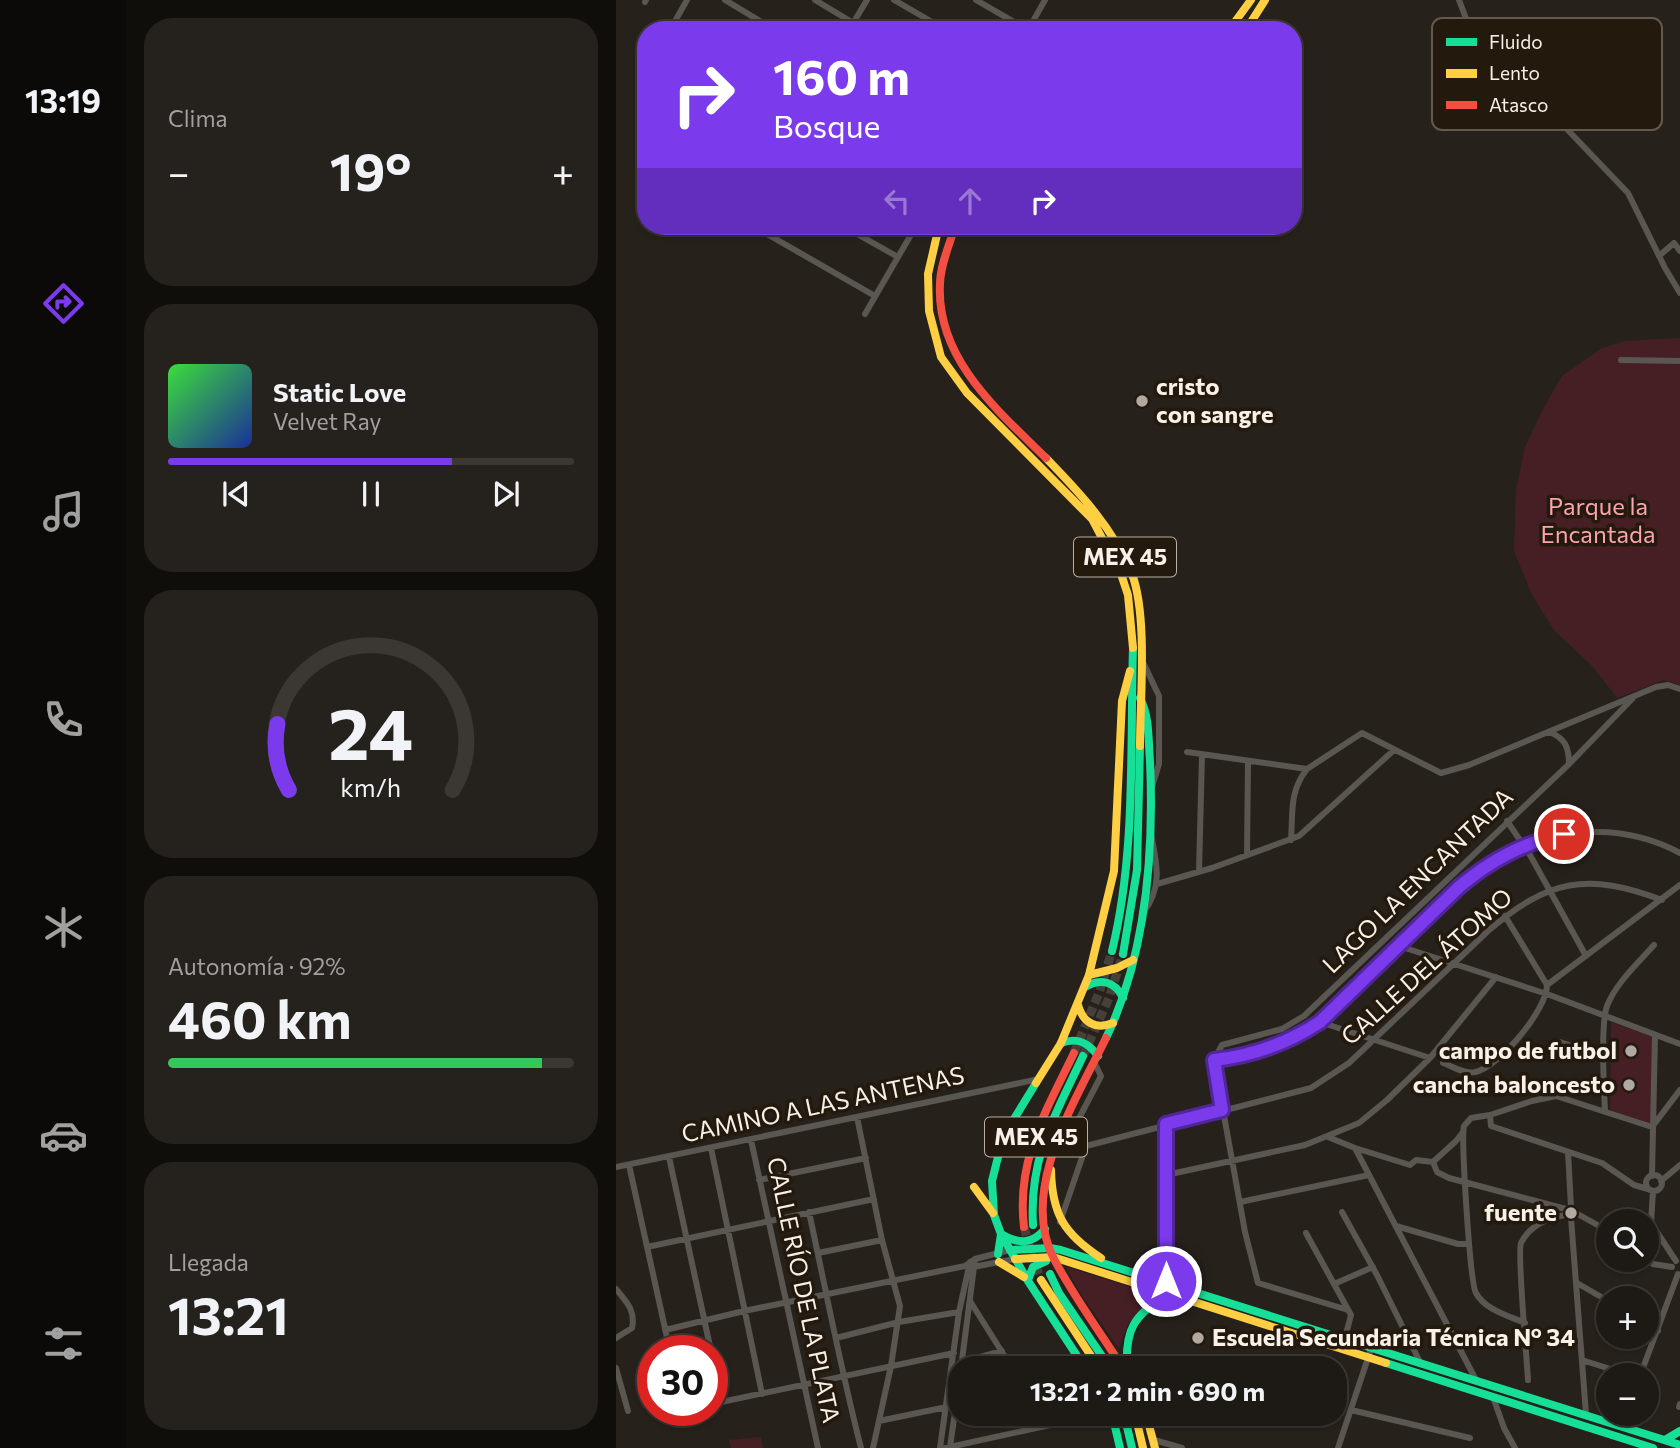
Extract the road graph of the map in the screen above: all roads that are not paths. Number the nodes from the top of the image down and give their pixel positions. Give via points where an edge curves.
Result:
1 (687, 0) edge
2 (725, 0) edge
3 (815, 0) edge
4 (867, 0) edge
5 (894, 0) edge
6 (976, 0) edge
7 (1045, 0) edge
8 (1251, 0) edge
9 (1265, 0) edge
10 (1459, 0) edge
11 (1466, 18) edge
12 (675, 21) edge
13 (760, 21) edge
14 (850, 21) edge
15 (854, 21) edge
16 (930, 21) edge
17 (1012, 21) edge
18 (1033, 21) edge
19 (1236, 21) edge
20 (1252, 21) edge
21 (1568, 130) edge
22 (769, 235) edge
23 (859, 235) edge
24 (911, 235) edge
25 (937, 235) edge
26 (951, 235) edge
27 (1680, 251) edge
28 (1659, 256) junction
29 (898, 257) junction
30 (1680, 293) edge
31 (875, 296) junction
32 (866, 314) dead end
33 (1620, 360) dead end
34 (1680, 361) edge
35 (1142, 659) junction
36 (1132, 665) junction
37 (1680, 690) edge
38 (1140, 698) junction
39 (1633, 698) junction
40 (1549, 732) junction
41 (1394, 750) junction
42 (1187, 752) dead end
43 (1202, 755) junction
44 (1248, 761) junction
45 (1569, 764) junction
46 (1307, 769) junction
47 (1151, 789) junction
48 (1507, 821) junction
49 (1150, 825) junction
50 (1291, 839) junction
51 (1524, 845) junction
52 (1680, 853) edge
53 (1247, 855) junction
54 (1199, 872) junction
55 (1157, 884) junction
56 (1680, 885) edge
57 (1549, 890) junction
58 (1662, 900) junction
59 (1142, 914) junction
60 (1505, 916) junction
61 (1405, 919) junction
62 (1415, 930) junction
63 (1654, 945) dead end
64 (1399, 946) junction
65 (1112, 951) tunnel mouth
66 (1124, 954) tunnel mouth
67 (1586, 956) junction
68 (1133, 960) junction
69 (1453, 965) junction
70 (1089, 975) junction
71 (1496, 977) junction
72 (1547, 985) junction
73 (1085, 987) junction
74 (1547, 994) junction
75 (1123, 998) junction
76 (1078, 1005) junction
77 (1605, 1015) junction
78 (1320, 1022) junction
79 (1113, 1023) junction
80 (1655, 1035) junction
81 (1374, 1041) junction
82 (1061, 1042) junction
83 (1560, 1042) dead end
84 (1680, 1044) edge
85 (1074, 1053) tunnel mouth
86 (1083, 1056) tunnel mouth
87 (1604, 1056) junction
88 (1430, 1058) junction
89 (1096, 1060) junction
90 (1214, 1060) junction
91 (1443, 1063) dead end
92 (1038, 1079) junction
93 (1680, 1090) edge
94 (1222, 1110) junction
95 (1605, 1111) junction
96 (1490, 1115) junction
97 (858, 1117) junction
98 (1166, 1124) junction
99 (1652, 1127) junction
100 (1463, 1132) junction
101 (1328, 1137) junction
102 (751, 1140) junction
103 (711, 1148) junction
104 (1355, 1148) junction
105 (1568, 1152) junction
106 (1051, 1154) junction
107 (669, 1157) junction
108 (866, 1158) junction
109 (1231, 1160) junction
110 (1433, 1162) junction
111 (629, 1165) junction
112 (1680, 1165) edge
113 (616, 1167) edge
114 (1166, 1175) junction
115 (1369, 1175) junction
116 (1652, 1176) junction
117 (760, 1180) junction
118 (1466, 1181) junction
119 (1661, 1181) junction
120 (974, 1187) dead end
121 (1651, 1190) junction
122 (874, 1199) junction
123 (1240, 1202) junction
124 (809, 1212) junction
125 (1342, 1212) dead end
126 (1570, 1212) junction
127 (994, 1215) junction
128 (769, 1222) junction
129 (1060, 1222) junction
130 (1396, 1225) junction
131 (1596, 1225) edge
132 (1045, 1229) junction
133 (728, 1230) junction
134 (1306, 1233) dead end
135 (1001, 1234) junction
136 (687, 1239) junction
137 (882, 1240) junction
138 (1469, 1244) junction
139 (648, 1247) junction
140 (1010, 1250) junction
141 (1051, 1252) junction
142 (818, 1253) junction
143 (998, 1258) junction
144 (1015, 1259) junction
145 (1676, 1263) edge
146 (971, 1264) junction
147 (1113, 1265) junction
148 (1058, 1266) junction
149 (1373, 1267) junction
150 (1050, 1274) tunnel mouth
151 (1679, 1274) edge
152 (1041, 1280) tunnel mouth
153 (894, 1281) junction
154 (1166, 1281) junction
155 (1028, 1282) junction
156 (1577, 1283) junction
157 (1334, 1284) junction
158 (616, 1289) edge
159 (827, 1293) junction
160 (1166, 1294) junction
161 (1596, 1294) edge
162 (970, 1301) junction
163 (786, 1302) junction
164 (1348, 1310) junction
165 (744, 1311) junction
166 (959, 1311) junction
167 (705, 1320) junction
168 (899, 1322) junction
169 (1525, 1323) junction
170 (1659, 1328) edge
171 (666, 1330) junction
172 (667, 1335) edge
173 (708, 1335) edge
174 (616, 1338) edge
175 (836, 1338) junction
176 (1345, 1338) junction
177 (1372, 1346) junction
178 (1002, 1351) junction
179 (954, 1353) junction
180 (962, 1356) edge
181 (989, 1356) edge
182 (1005, 1356) edge
183 (1077, 1356) edge
184 (1091, 1356) edge
185 (1102, 1356) edge
186 (1117, 1356) edge
187 (1125, 1356) edge
188 (1367, 1358) junction
189 (1582, 1360) junction
190 (1420, 1362) junction
191 (1596, 1364) edge
192 (891, 1366) junction
193 (616, 1368) edge
194 (843, 1377) junction
195 (1476, 1380) junction
196 (1528, 1380) dead end
197 (804, 1384) junction
198 (762, 1394) junction
199 (1493, 1397) junction
200 (728, 1400) edge
201 (946, 1407) junction
202 (1351, 1409) junction
203 (628, 1411) dead end
204 (1586, 1414) junction
205 (878, 1422) junction
206 (952, 1426) edge
207 (1044, 1426) edge
208 (1115, 1426) edge
209 (1127, 1426) edge
210 (1138, 1426) edge
211 (1149, 1426) edge
212 (1680, 1431) edge
213 (1470, 1438) dead end
214 (1154, 1444) edge
215 (1664, 1444) edge
216 (1679, 1444) edge
217 (945, 1447) edge
218 (818, 1448) edge
219 (861, 1448) edge
220 (873, 1448) edge
221 (1121, 1448) edge
222 (1132, 1448) edge
223 (1143, 1448) edge
224 (1182, 1448) edge
225 (1338, 1448) edge
226 (1515, 1448) edge
227 (1653, 1448) edge

1 - 12 street
2 - 13 street
3 - 14 street
4 - 15 street
5 - 16 street
6 - 17 street
7 - 18 street
8 - 19 street
9 - 20 street
10 - 11 street
21 - 28 street via 1628,192
22 - 31 street
23 - 29 street
24 - 29 street
25 - 36 street, MEX 45 via 928,274 929,312 941,357 967,393 1092,519 1128,594
26 - 35 street, MEX 45 via 940,275 941,309 949,342 980,393 1084,495 1110,528 1136,588
27 - 28 street via 1674,243
28 - 30 street
29 - 31 street
31 - 32 street
33 - 34 street
35 - 38 street, MEX 45
35 - 47 street via 1159,696 1159,764
36 - 65 street, MEX 45 via 1127,862
36 - 70 street via 1122,701 1114,871
37 - 39 street via 1656,687
38 - 47 street via 1147,712
38 - 66 street, MEX 45 via 1137,872
39 - 40 street
39 - 45 street, LAGO LA ENCANTADA
40 - 41 street via 1441,773
40 - 45 street via 1566,743
41 - 46 street via 1362,733
41 - 50 street
42 - 43 street
43 - 44 street
43 - 54 street
44 - 46 street
44 - 53 street
45 - 48 street, LAGO LA ENCANTADA
46 - 50 street via 1293,794
47 - 49 street
48 - 51 street
48 - 61 street, LAGO LA ENCANTADA
49 - 55 street
49 - 59 street
50 - 53 street
51 - 52 street via 1564,834 1596,832 1645,839
51 - 57 street
51 - 62 street via 1483,867
53 - 54 street
54 - 55 street
55 - 59 street via 1151,904
56 - 58 street
57 - 58 street, CALLE DEL ÁTOMO via 1611,884
57 - 60 street, CALLE DEL ÁTOMO
57 - 67 street
58 - 67 street
59 - 68 street
60 - 69 street, CALLE DEL ÁTOMO
60 - 72 street
61 - 62 street
61 - 90 street, LAGO LA ENCANTADA via 1304,1016 1282,1029 1222,1045
62 - 64 street
63 - 77 street via 1619,987
64 - 69 street
64 - 78 street
67 - 72 street
68 - 70 street
68 - 75 street
69 - 71 street
69 - 81 street, CALLE DEL ÁTOMO
70 - 73 street
71 - 74 street
71 - 88 street
72 - 74 street
73 - 75 street via 1097,981 1111,983
73 - 76 street
74 - 77 street
74 - 91 street via 1522,1035 1490,1063 1476,1072
75 - 79 street
76 - 79 street via 1088,1023 1101,1027
76 - 82 street
77 - 80 street
77 - 87 street
78 - 81 street
78 - 90 street via 1280,1044
79 - 89 street
80 - 84 street
80 - 99 street
81 - 88 street
81 - 94 street, CALLE DEL ÁTOMO via 1311,1088
82 - 89 street via 1087,1042
82 - 92 street
83 - 87 street
85 - 86 street, MEX 45 via 1028,1159 1021,1198 1029,1226 1035,1170 1043,1144
87 - 95 street
88 - 101 street via 1359,1122
89 - 106 street
90 - 94 street
92 - 97 street, CAMINO A LAS ANTENAS
92 - 127 street via 1003,1137 992,1181
93 - 99 street
94 - 98 street, CALLE DEL ÁTOMO
94 - 109 street
95 - 96 street via 1556,1096
95 - 99 street
96 - 100 street via 1471,1118
96 - 105 street via 1491,1126
97 - 102 street, CAMINO A LAS ANTENAS
97 - 108 street
98 - 114 street
98 - 129 street, CALLE DEL ÁTOMO via 1086,1146
99 - 116 street
100 - 110 street
100 - 118 street
101 - 104 street
101 - 109 street
102 - 103 street, CAMINO A LAS ANTENAS
102 - 117 street, CALLE RÍO DE LA PLATA
103 - 107 street, CAMINO A LAS ANTENAS
103 - 133 street
104 - 110 street via 1410,1165 1416,1160
104 - 115 street
105 - 121 street via 1602,1163 1634,1185
105 - 126 street
106 - 129 street via 1051,1186
106 - 132 street via 1043,1185
107 - 111 street, CAMINO A LAS ANTENAS
107 - 136 street
108 - 117 street
108 - 122 street
109 - 114 street
109 - 123 street
110 - 118 street via 1437,1172
111 - 113 street, CAMINO A LAS ANTENAS
111 - 139 street
112 - 119 street
114 - 154 street
115 - 123 street
115 - 130 street
116 - 119 street
116 - 121 street via 1647,1182
117 - 128 street, CALLE RÍO DE LA PLATA
118 - 126 street
118 - 138 street
119 - 121 street via 1660,1188
120 - 127 street
121 - 145 street via 1651,1223
122 - 124 street
122 - 137 street
123 - 164 street via 1258,1283
124 - 128 street
124 - 142 street
125 - 149 street
126 - 131 street
126 - 156 street
126 - 169 street via 1549,1217 1532,1228 1519,1247
127 - 135 street
128 - 133 street
128 - 163 street, CALLE RÍO DE LA PLATA
129 - 147 street via 1079,1245
130 - 138 street
130 - 195 street
132 - 135 street via 1034,1241 1025,1243
132 - 141 street
133 - 136 street
133 - 165 street
134 - 157 street
135 - 140 street
135 - 143 street
136 - 139 street
136 - 167 street
137 - 142 street
137 - 153 street
138 - 169 street via 1474,1290 1483,1303
139 - 171 street
140 - 141 street
140 - 143 street
140 - 144 street
141 - 144 street
141 - 147 street
141 - 148 street
141 - 160 street
142 - 159 street
143 - 144 street
143 - 146 street
143 - 155 street
144 - 155 street
145 - 151 street via 1674,1272
146 - 153 street
146 - 162 street
146 - 166 street
147 - 154 street
148 - 155 street via 1041,1262 1031,1269
148 - 186 street
149 - 157 street
149 - 190 street
150 - 185 street
151 - 170 street
152 - 184 street
153 - 159 street
153 - 168 street
154 - 160 street
154 - 176 street
155 - 183 street
156 - 161 street
156 - 189 street
157 - 164 street
158 - 174 street via 630,1306 634,1320 632,1328
159 - 163 street
159 - 175 street
160 - 187 street via 1128,1330
160 - 188 street
162 - 178 street
162 - 180 street
163 - 165 street
163 - 197 street, CALLE RÍO DE LA PLATA
164 - 176 street via 1351,1315
165 - 167 street
165 - 198 street
166 - 168 street
166 - 179 street
167 - 171 street
167 - 173 street
168 - 175 street
168 - 192 street
169 - 196 street
171 - 172 street
175 - 194 street
176 - 177 street
177 - 188 street
177 - 190 street
178 - 181 street
178 - 182 street
179 - 192 street
179 - 201 street
188 - 199 street
188 - 202 street
189 - 191 street
189 - 204 street
190 - 195 street
192 - 194 street
192 - 205 street
193 - 203 street
194 - 197 street
194 - 219 street
195 - 204 street
197 - 198 street
197 - 218 street, CALLE RÍO DE LA PLATA
198 - 200 street
199 - 226 street
199 - 227 street
201 - 205 street
201 - 217 street
202 - 213 street
202 - 225 street
204 - 215 street
205 - 220 street
206 - 217 street
207 - 217 street
208 - 221 street
209 - 222 street
210 - 223 street
211 - 214 street
212 - 215 street
214 - 224 street
215 - 216 street

